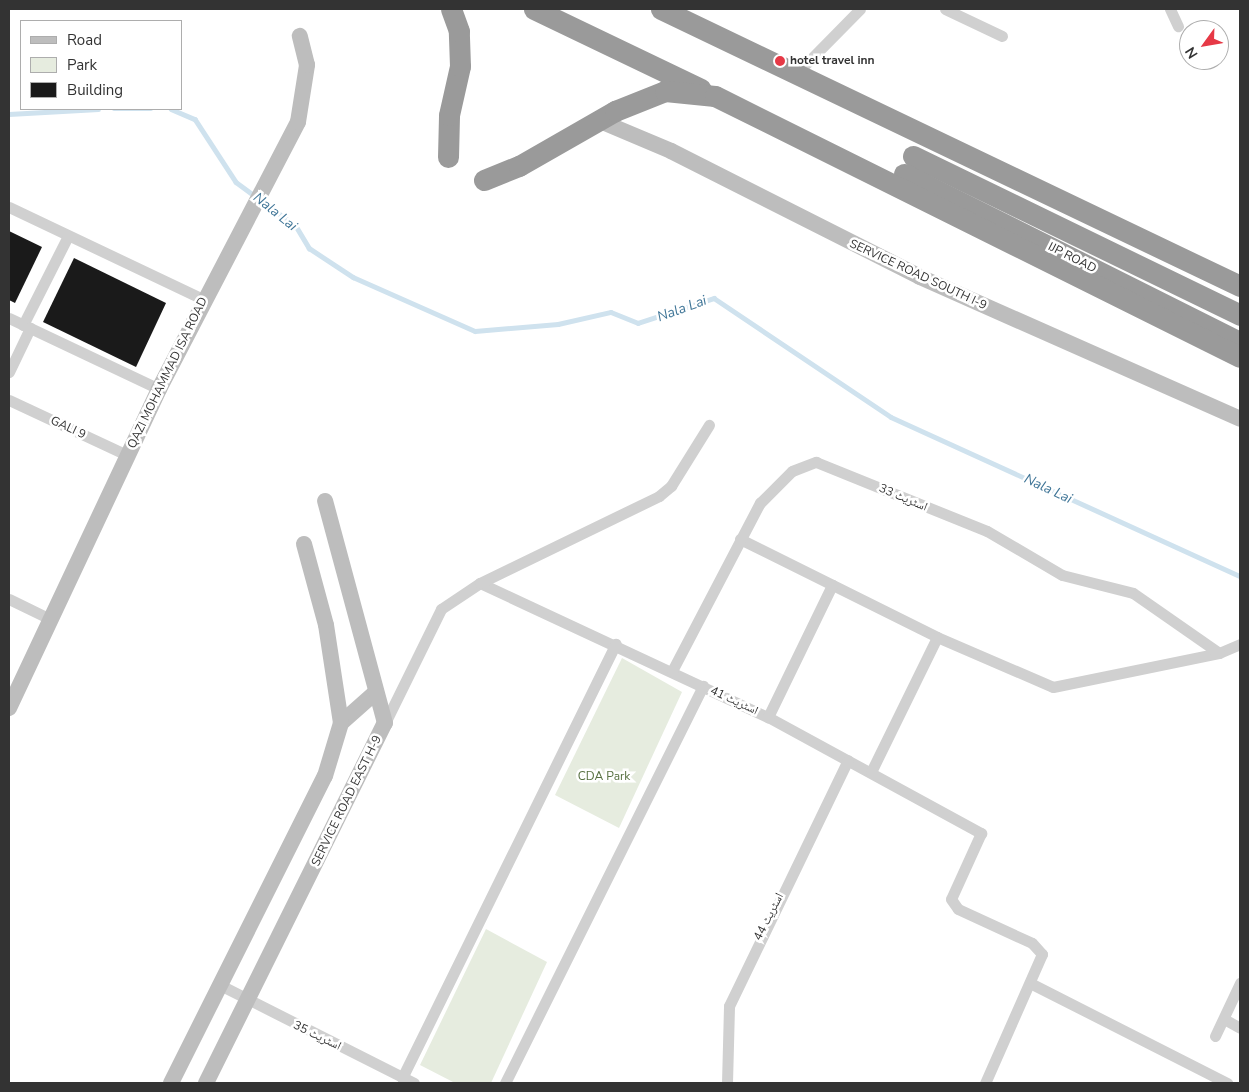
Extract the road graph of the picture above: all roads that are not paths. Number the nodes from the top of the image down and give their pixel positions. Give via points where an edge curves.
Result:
1 (451, 9) edge
2 (534, 9) edge
3 (661, 9) edge
4 (860, 9) edge
5 (945, 9) edge
6 (1170, 9) edge
7 (1178, 26) dead end
8 (300, 36) dead end
9 (1002, 36) dead end
10 (796, 74) junction
11 (715, 96) junction
12 (600, 121) junction
13 (448, 157) dead end
14 (484, 180) dead end
15 (9, 207) edge
16 (68, 236) junction
17 (1240, 286) edge
18 (203, 299) junction
19 (1240, 315) edge
20 (9, 318) edge
21 (26, 327) junction
22 (1240, 342) edge
23 (1240, 357) edge
24 (9, 372) edge
25 (159, 389) junction
26 (9, 400) edge
27 (1236, 417) edge
28 (709, 425) dead end
29 (128, 455) junction
30 (325, 501) dead end
31 (740, 539) junction
32 (304, 544) dead end
33 (480, 583) junction
34 (832, 585) junction
35 (9, 599) edge
36 (50, 619) junction
37 (937, 637) junction
38 (616, 644) junction
39 (1240, 644) edge
40 (1219, 653) junction
41 (672, 671) junction
42 (14, 682) edge
43 (703, 686) junction
44 (376, 692) junction
45 (9, 708) edge
46 (768, 717) junction
47 (341, 723) junction
48 (385, 724) junction
49 (848, 760) junction
50 (871, 772) junction
51 (1240, 983) edge
52 (1032, 984) junction
53 (222, 986) junction
54 (247, 1002) junction
55 (1224, 1019) junction
56 (1240, 1028) edge
57 (1215, 1036) dead end
58 (1211, 1080) edge
59 (407, 1081) edge
60 (171, 1083) edge
61 (206, 1083) edge
62 (505, 1083) edge
63 (727, 1083) edge
64 (985, 1083) edge
65 (1227, 1083) edge

1 - 13 highway via 459,31 460,66 449,115
2 - 11 highway
3 - 10 highway
4 - 10 street
5 - 9 street
6 - 7 street
8 - 18 street, QAZI MOHAMMAD ISA ROAD via 307,65 298,122
10 - 17 highway
11 - 12 highway via 665,91
11 - 23 highway
12 - 14 highway via 520,166
12 - 27 street, SERVICE ROAD SOUTH I-9 via 671,151 920,277
15 - 16 street
16 - 18 street
16 - 21 street
18 - 25 street, QAZI MOHAMMAD ISA ROAD
19 - 22 highway, IJP ROAD via 908,165
20 - 21 street
21 - 24 street
21 - 25 street
25 - 29 street, QAZI MOHAMMAD ISA ROAD
26 - 29 street, GALI 9
28 - 33 street via 671,486 659,496
29 - 36 street, QAZI MOHAMMAD ISA ROAD
30 - 44 street, SERVICE ROAD EAST H-9
31 - 34 street
31 - 40 street, اسٹریٹ 33 via 775,484 816,462 988,531 1062,575 1133,593
31 - 41 street, اسٹریٹ 33
32 - 47 street via 326,625
33 - 38 street, اسٹریٹ 41
33 - 48 street via 441,609
34 - 37 street
34 - 46 street
35 - 36 street
36 - 42 street, QAZI MOHAMMAD ISA ROAD
37 - 40 street via 1053,687
37 - 50 street
38 - 41 street, اسٹریٹ 41
38 - 59 street
39 - 40 street
41 - 43 street, اسٹریٹ 41
42 - 45 street, QAZI MOHAMMAD ISA ROAD
43 - 46 street, اسٹریٹ 41
43 - 62 street
44 - 47 street
44 - 48 street, SERVICE ROAD EAST H-9
46 - 49 street, اسٹریٹ 41
47 - 53 street via 325,776
48 - 54 street, SERVICE ROAD EAST H-9
49 - 50 street, اسٹریٹ 41
49 - 63 street, اسٹریٹ 44 via 730,1002
50 - 52 street, اسٹریٹ 41 via 981,833 952,899 958,909 1038,947 1042,954
51 - 55 street
52 - 58 street
52 - 64 street
53 - 54 street, اسٹریٹ 35
53 - 60 street
54 - 59 street, اسٹریٹ 35
54 - 61 street, SERVICE ROAD EAST H-9
55 - 56 street
55 - 57 street
58 - 65 street

